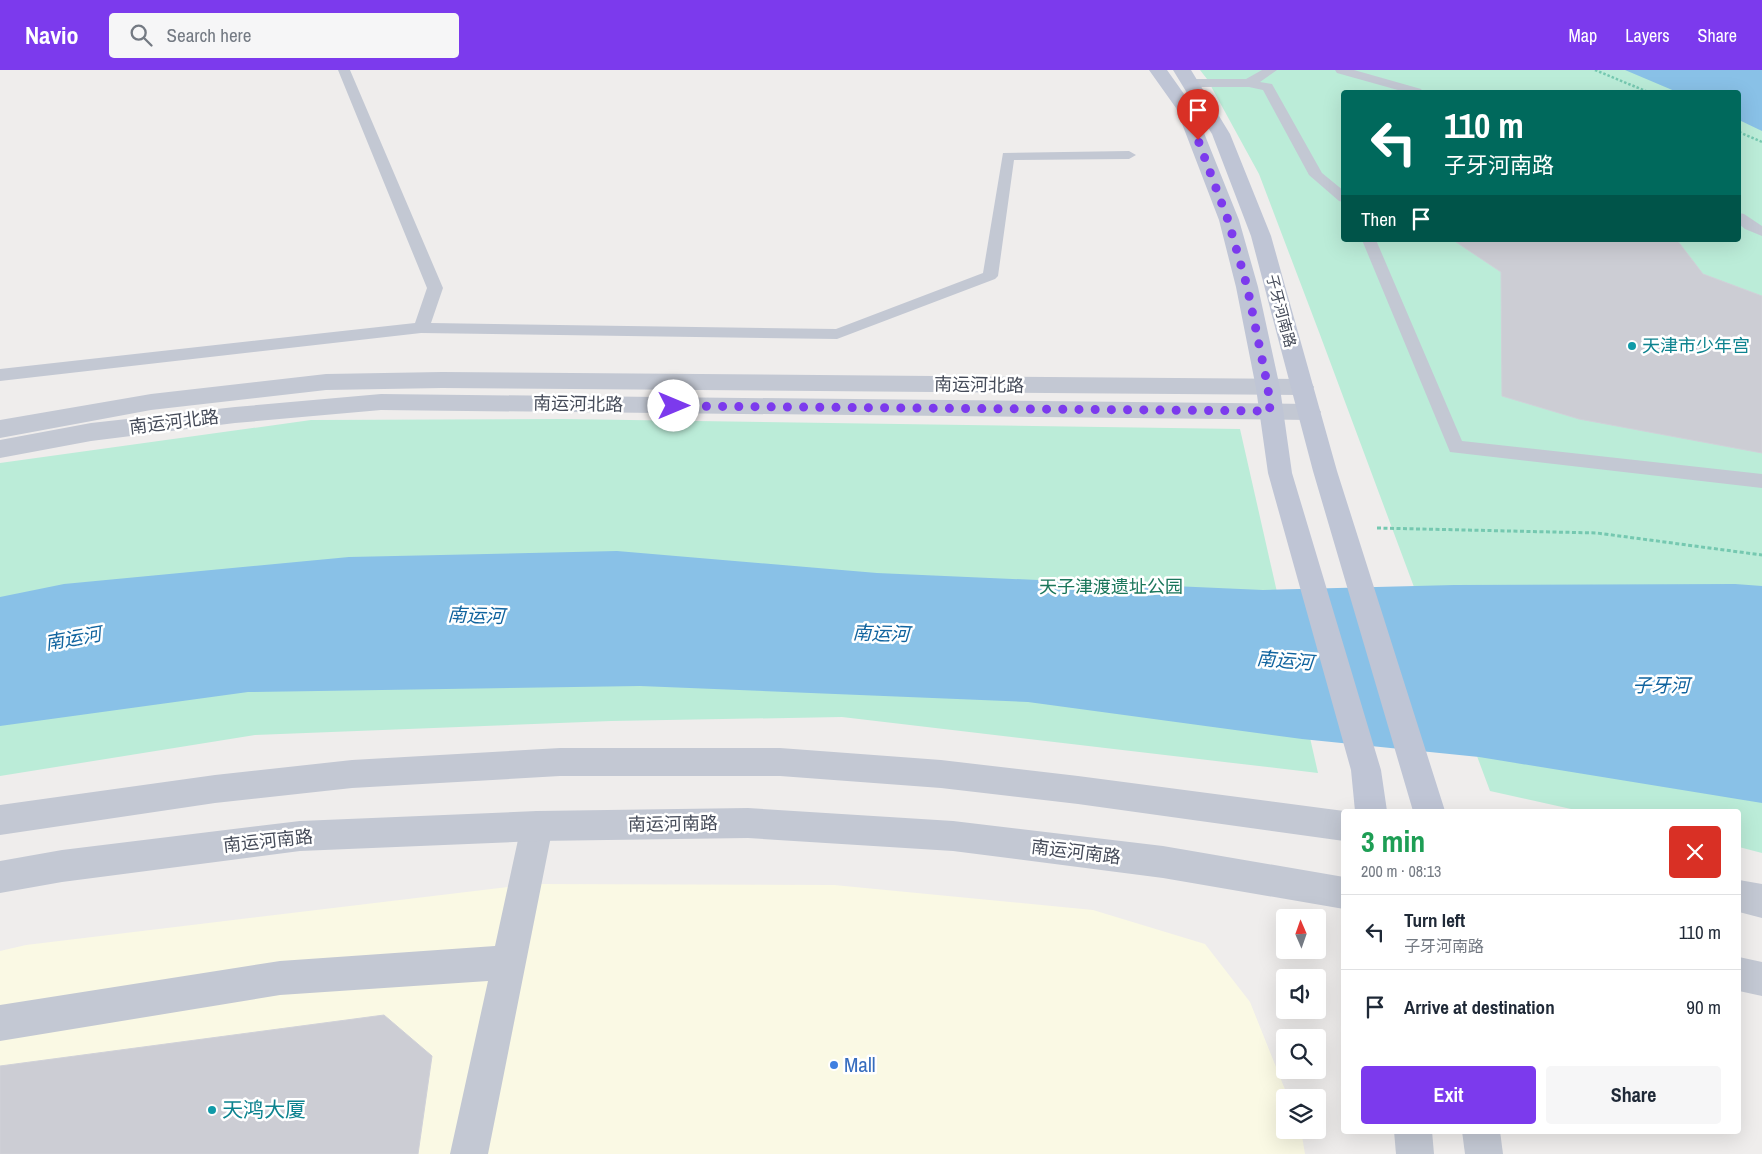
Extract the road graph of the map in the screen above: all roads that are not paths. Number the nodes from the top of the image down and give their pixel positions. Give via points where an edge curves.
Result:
1 (344, 70) edge
2 (1158, 70) edge
3 (1271, 70) edge
4 (1341, 70) edge
5 (1186, 77) edge
6 (1250, 83) junction
7 (1410, 90) edge
8 (1128, 155) dead end
9 (1341, 196) edge
10 (1741, 219) edge
11 (1762, 232) edge
12 (1370, 242) edge
13 (420, 328) junction
14 (0, 375) edge
15 (1302, 387) junction
16 (1268, 388) junction
17 (1270, 411) junction
18 (1309, 412) junction
19 (0, 428) edge
20 (0, 448) edge
21 (1762, 481) edge
22 (1371, 809) edge
23 (1428, 809) edge
24 (0, 820) edge
25 (537, 826) junction
26 (1341, 826) edge
27 (0, 877) edge
28 (1341, 892) edge
29 (1741, 896) edge
30 (1762, 901) edge
31 (509, 962) junction
32 (1741, 974) edge
33 (1762, 979) edge
34 (0, 1023) edge
35 (1413, 1134) edge
36 (1481, 1134) edge
37 (469, 1154) edge
38 (1415, 1154) edge
39 (1484, 1154) edge

1 - 13 lane via 436,288
2 - 16 main road, 子牙河南路 via 1186,108 1228,220 1247,286
3 - 6 lane
4 - 7 lane
5 - 6 lane
5 - 15 main road, 子牙河南路 via 1222,134 1262,236
6 - 9 lane via 1268,86 1316,175
8 - 13 lane via 1008,156 990,276 837,334
10 - 11 lane
12 - 21 lane via 1456,447
13 - 14 lane
15 - 16 street, 南运河北路
15 - 18 main road, 子牙河南路
16 - 17 main road, 子牙河南路
16 - 19 street, 南运河北路 via 442,380 326,382 151,402
17 - 18 street, 南运河北路
17 - 20 street, 南运河北路 via 381,402 110,430
17 - 22 main road, 子牙河南路 via 1280,473 1366,770
18 - 23 main road, 子牙河南路
24 - 26 street via 216,789 352,774 560,762 780,762 941,774
25 - 27 street, 南运河南路 via 300,836 62,866
25 - 28 street, 南运河南路 via 748,823 954,836 1163,862
25 - 31 street
29 - 30 street
31 - 34 street via 280,978
31 - 37 street
32 - 33 street
35 - 38 street
36 - 39 street

